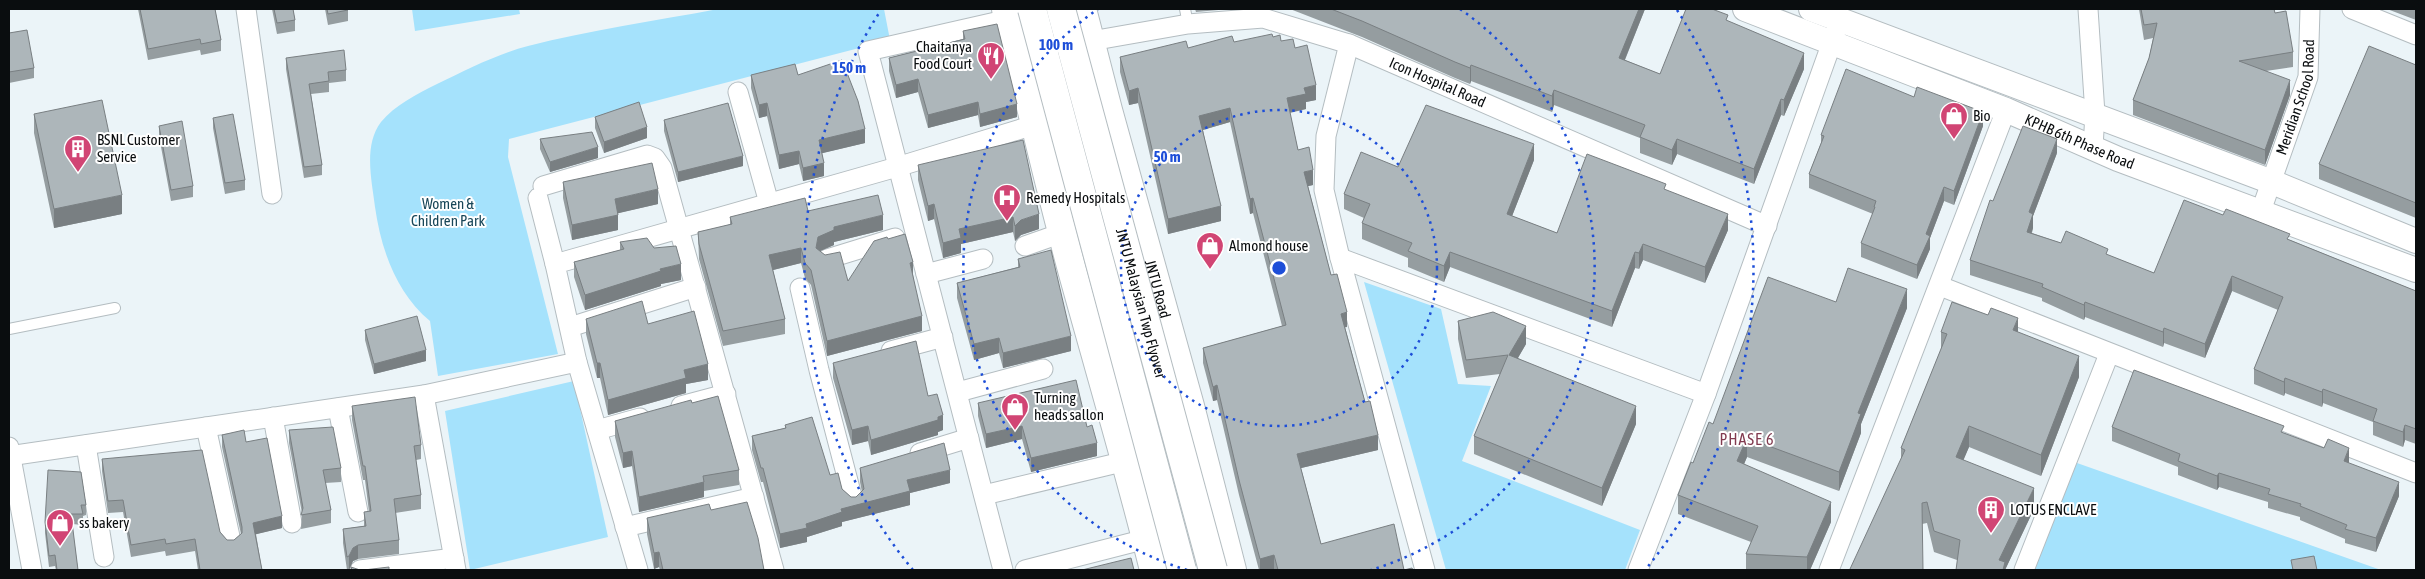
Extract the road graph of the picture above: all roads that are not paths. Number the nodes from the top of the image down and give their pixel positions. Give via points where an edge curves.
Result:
1 (246, 9) edge
2 (1061, 9) edge
3 (1082, 9) edge
4 (1745, 9) edge
5 (1811, 9) edge
6 (2088, 9) edge
7 (2310, 9) edge
8 (2352, 9) edge
9 (1016, 12) edge
10 (1186, 16) edge
11 (1839, 20) junction
12 (2416, 35) edge
13 (1091, 41) junction
14 (1348, 44) junction
15 (1832, 44) junction
16 (738, 92) dead end
17 (2006, 110) junction
18 (2095, 114) junction
19 (1034, 125) junction
20 (2093, 147) junction
21 (898, 167) junction
22 (2272, 182) junction
23 (272, 194) dead end
24 (769, 203) junction
25 (2261, 210) junction
26 (1767, 226) junction
27 (680, 228) junction
28 (915, 232) junction
29 (1062, 233) junction
30 (2416, 241) edge
31 (1025, 246) dead end
32 (1340, 258) junction
33 (827, 259) edge
34 (983, 259) dead end
35 (555, 264) junction
36 (2416, 270) edge
37 (926, 274) junction
38 (1940, 286) junction
39 (696, 287) junction
40 (800, 288) dead end
41 (115, 308) dead end
42 (570, 327) junction
43 (9, 329) edge
44 (943, 337) junction
45 (2109, 354) junction
46 (876, 355) edge
47 (577, 362) junction
48 (838, 365) edge
49 (1043, 369) dead end
50 (819, 370) junction
51 (958, 392) junction
52 (726, 394) junction
53 (1706, 394) junction
54 (424, 395) junction
55 (1190, 406) junction
56 (338, 408) junction
57 (273, 417) junction
58 (1116, 424) junction
59 (206, 427) junction
60 (597, 430) junction
61 (969, 438) junction
62 (86, 445) junction
63 (10, 453) edge
64 (903, 458) edge
65 (1126, 461) junction
66 (866, 469) edge
67 (2416, 473) edge
68 (847, 474) junction
69 (984, 494) junction
70 (754, 497) junction
71 (853, 500) edge
72 (358, 512) dead end
73 (292, 523) dead end
74 (625, 527) junction
75 (1146, 539) junction
76 (232, 541) edge
77 (104, 557) dead end
78 (455, 564) edge
79 (32, 570) edge
80 (360, 570) edge
81 (638, 570) edge
82 (774, 570) edge
83 (1003, 570) edge
84 (1025, 570) edge
85 (1154, 570) edge
86 (1182, 570) edge
87 (1213, 570) edge
88 (1232, 570) edge
89 (1425, 570) edge
90 (1638, 570) edge
91 (1829, 570) edge
92 (2024, 570) edge

1 - 23 street
2 - 87 main road, JNTU Malaysian Twp Flyover, bridge
3 - 13 main road, JNTU Road
4 - 15 street, KPHB 6th Phase Road
5 - 11 street, KPHB 6th Phase Road
6 - 18 street
7 - 22 street, Meridian School Road via 2308,77
8 - 12 street
9 - 19 main road
9 - 21 street via 868,51
9 - 86 main road, JNTU Malaysian Twp Flyover, bridge
10 - 13 street, Icon Hospital Road
10 - 14 street, Icon Hospital Road via 1263,18
11 - 15 street
11 - 18 street, KPHB 6th Phase Road
13 - 55 main road, JNTU Road
14 - 26 street, Icon Hospital Road
14 - 32 street via 1326,136 1324,190
15 - 17 street, KPHB 6th Phase Road
15 - 26 street
16 - 24 street
17 - 20 street, KPHB 6th Phase Road
17 - 38 street
18 - 20 street
18 - 22 street, KPHB 6th Phase Road
19 - 21 street
19 - 29 main road
20 - 25 street, KPHB 6th Phase Road
21 - 24 street
21 - 28 street
22 - 25 street, Meridian School Road
22 - 30 street, KPHB 6th Phase Road
24 - 27 street
25 - 36 street, KPHB 6th Phase Road
26 - 53 street
27 - 35 street
27 - 35 street via 662,168 655,158 647,155 541,192
27 - 39 street
28 - 33 street
28 - 37 street
29 - 31 street
29 - 58 main road
32 - 53 street
32 - 89 street
34 - 37 street
35 - 42 street
37 - 44 street
38 - 45 street
38 - 91 street
39 - 42 street
39 - 52 street
40 - 50 street
41 - 43 lane
42 - 47 street
44 - 46 street
44 - 51 street
45 - 67 street
45 - 92 street
47 - 54 street
47 - 60 street
48 - 50 street
49 - 51 street
50 - 68 street
51 - 61 street
52 - 60 street
52 - 70 street
53 - 90 street
54 - 56 street
54 - 78 street
55 - 58 main road
55 - 88 main road, JNTU Road
56 - 57 street
56 - 72 street
57 - 59 street
57 - 73 street
58 - 65 main road
59 - 62 street
59 - 76 street
60 - 74 street
61 - 64 street
61 - 69 street
62 - 63 street
62 - 77 street
63 - 79 street
65 - 69 street
65 - 75 main road
66 - 68 street
68 - 71 street
69 - 83 street
70 - 74 street
70 - 82 street
74 - 81 street
75 - 84 street
75 - 85 main road
78 - 80 street

